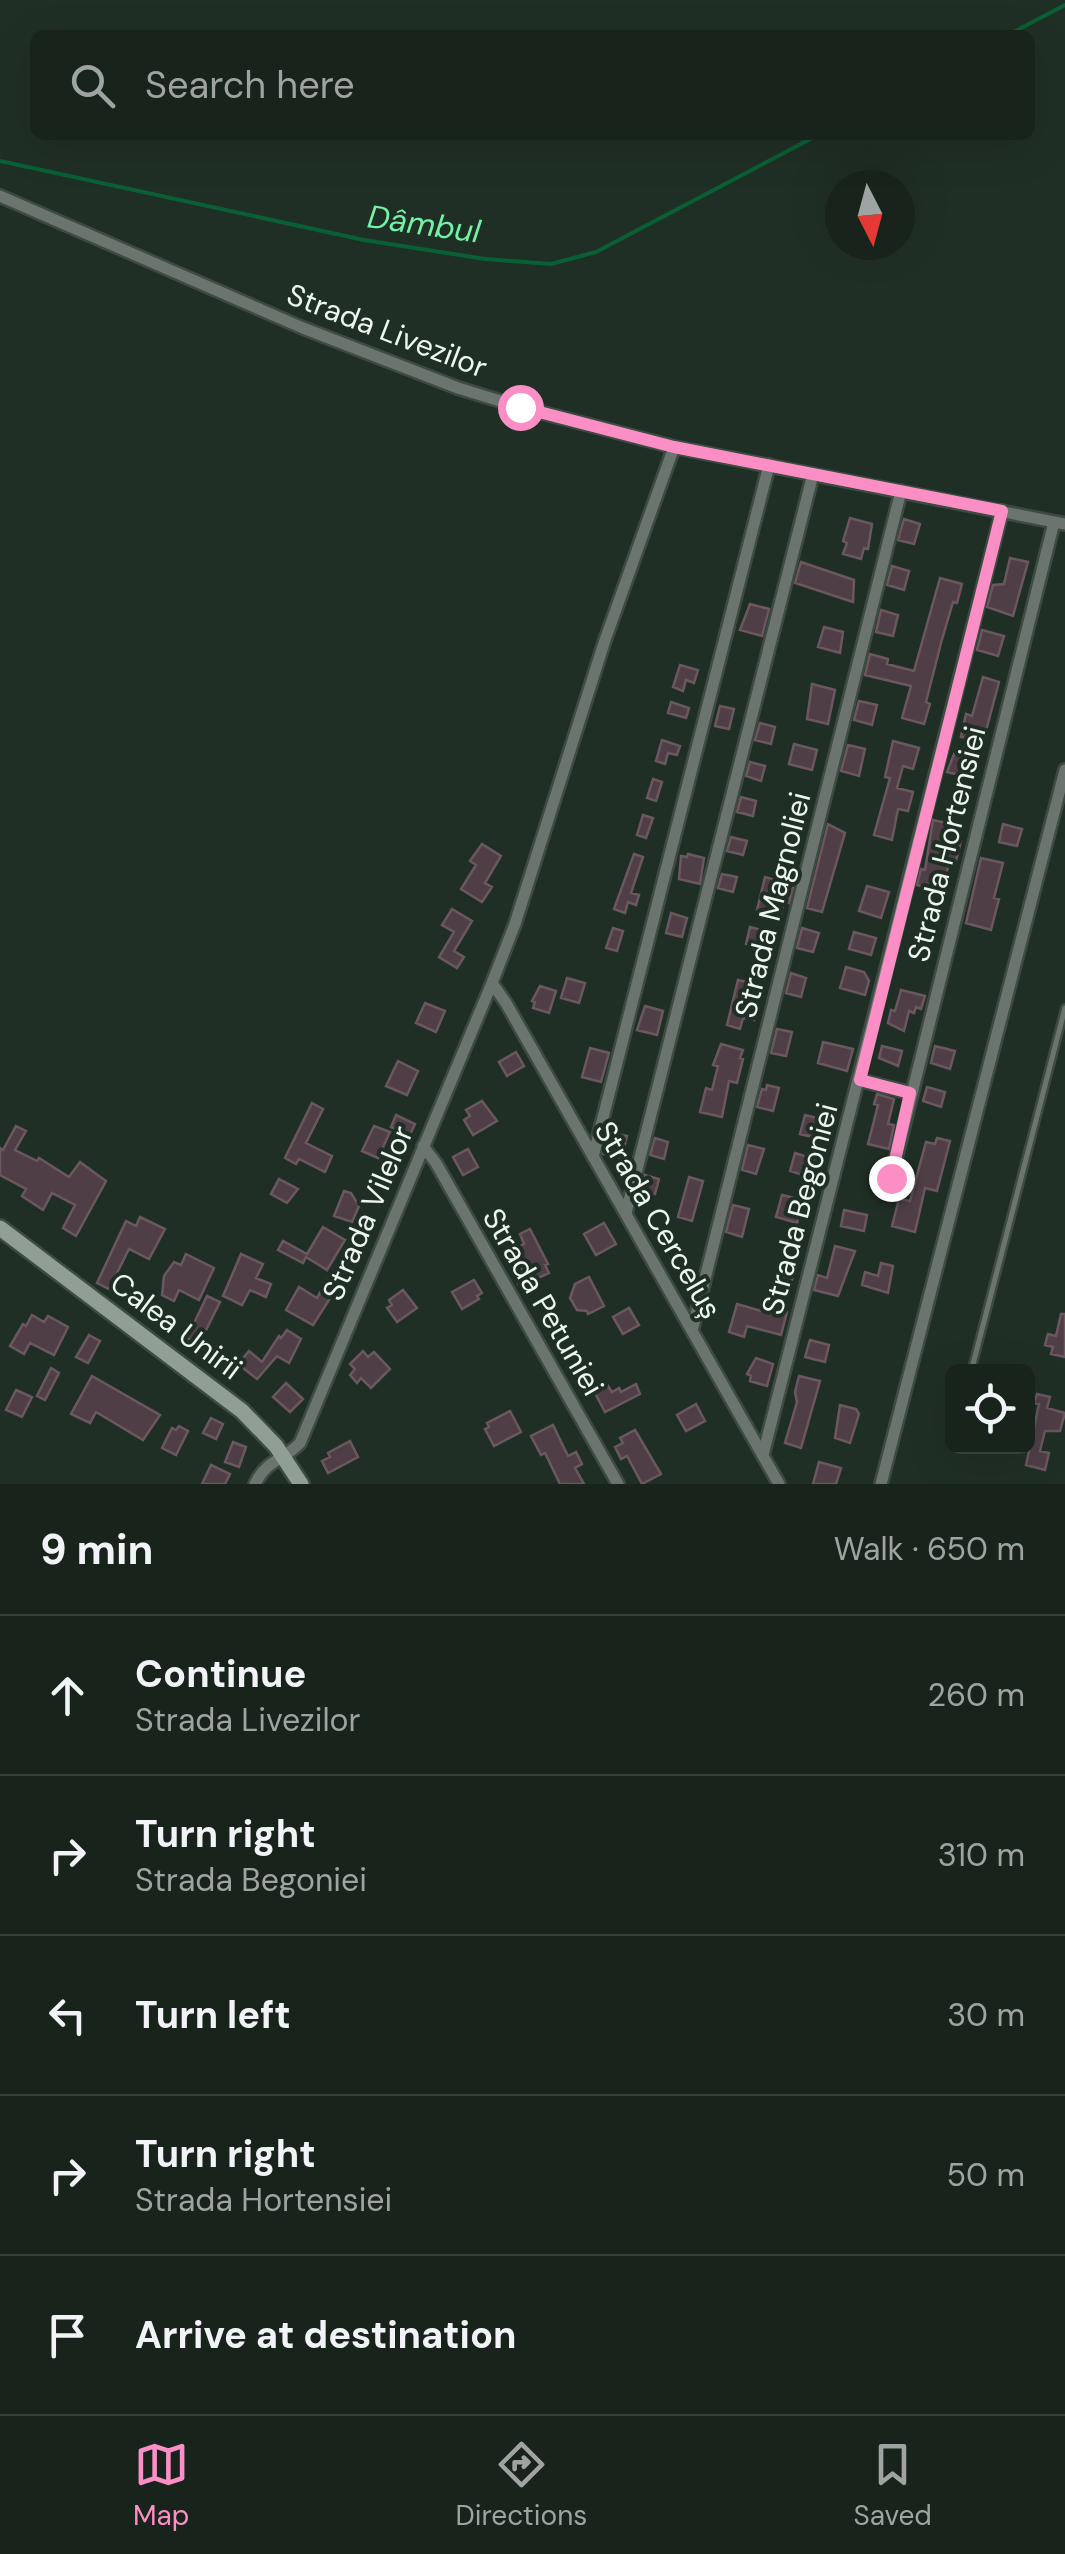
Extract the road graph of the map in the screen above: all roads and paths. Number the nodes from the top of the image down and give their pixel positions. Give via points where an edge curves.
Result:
1 (0, 196) edge
2 (674, 447) junction
3 (768, 465) junction
4 (813, 474) junction
5 (900, 491) junction
6 (1002, 511) junction
7 (1060, 523) edge
8 (1065, 770) edge
9 (492, 983) junction
10 (1065, 1008) edge
11 (860, 1080) junction
12 (910, 1093) junction
13 (423, 1146) junction
14 (593, 1157) junction
15 (891, 1178) dead end
16 (626, 1214) junction
17 (0, 1228) edge
18 (692, 1331) junction
19 (972, 1364) edge
20 (763, 1455) junction
21 (284, 1456) junction
22 (254, 1484) edge
23 (301, 1484) edge
24 (618, 1484) edge
25 (779, 1484) edge
26 (881, 1484) edge

1 - 2 street, Strada Livezilor via 458,388
2 - 3 street, Strada Livezilor
2 - 9 street, Strada Vilelor
3 - 4 street, Strada Livezilor
3 - 14 street
4 - 5 street, Strada Livezilor
4 - 16 street
5 - 6 street, Strada Livezilor
5 - 18 street, Strada Magnoliei
6 - 7 street, Strada Livezilor
6 - 11 street, Strada Begoniei
7 - 12 street, Strada Hortensiei
8 - 26 street
9 - 13 street, Strada Vilelor
9 - 14 street, Strada Cerceluș
10 - 19 lane
11 - 12 street
11 - 20 street, Strada Begoniei
12 - 15 street, Strada Hortensiei
13 - 21 street, Strada Vilelor via 300,1443
13 - 24 street, Strada Petuniei
14 - 16 street, Strada Cerceluș
16 - 18 street, Strada Cerceluș
17 - 21 main road, Calea Unirii via 242,1411
18 - 20 street, Strada Cerceluș
20 - 25 street, Strada Cerceluș
21 - 22 street, Strada Vilelor via 264,1467
21 - 23 main road, Calea Unirii

